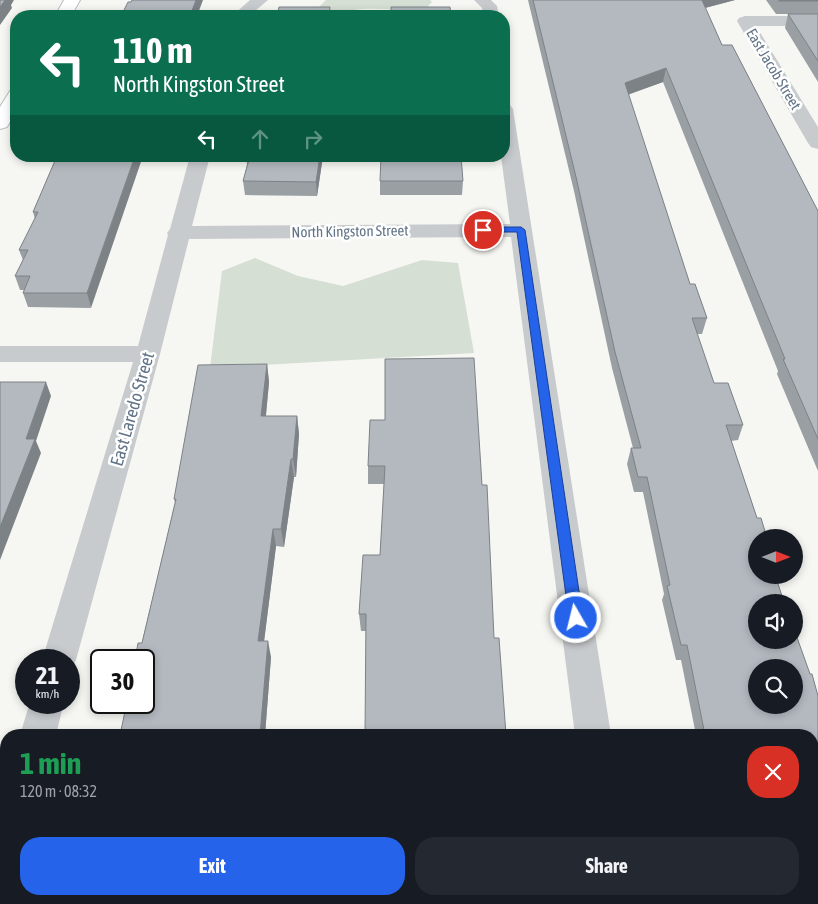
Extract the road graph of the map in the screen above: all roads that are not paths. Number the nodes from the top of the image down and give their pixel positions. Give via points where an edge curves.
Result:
1 (260, 0) edge
2 (482, 0) edge
3 (248, 10) edge
4 (490, 10) edge
5 (818, 21) edge
6 (10, 106) edge
7 (0, 123) edge
8 (818, 143) edge
9 (510, 152) edge
10 (198, 162) edge
11 (521, 230) junction
12 (178, 233) junction
13 (0, 354) edge
14 (148, 354) junction
15 (62, 649) edge
16 (44, 714) edge
17 (40, 729) edge
18 (592, 729) edge

1 - 3 street
2 - 4 street
5 - 8 street, East Jacob Street via 745,21
6 - 7 street
9 - 11 street
10 - 12 street, East Laredo Street
11 - 12 street, North Kingston Street
11 - 18 street
12 - 14 street, East Laredo Street
13 - 14 street
14 - 15 street, East Laredo Street
16 - 17 street

